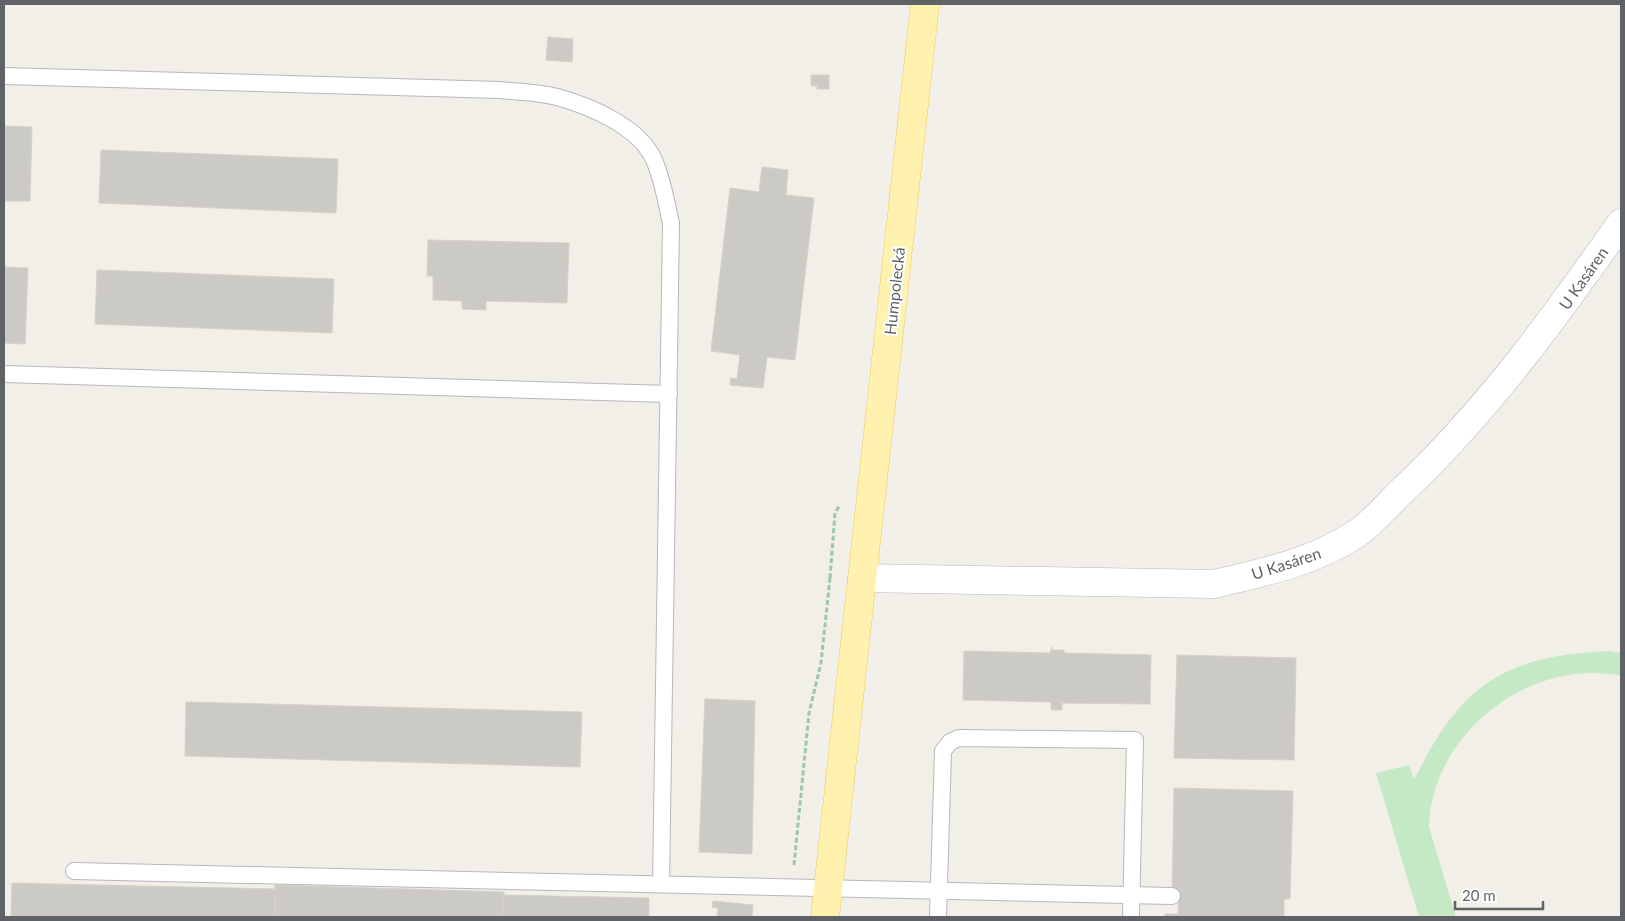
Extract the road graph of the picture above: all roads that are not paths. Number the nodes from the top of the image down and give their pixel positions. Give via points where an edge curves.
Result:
1 (925, 4) edge
2 (4, 76) edge
3 (1621, 224) edge
4 (4, 374) edge
5 (669, 394) junction
6 (862, 578) junction
7 (74, 870) dead end
8 (661, 884) junction
9 (828, 888) junction
10 (939, 891) junction
11 (1132, 895) junction
12 (1172, 896) dead end
13 (825, 917) edge
14 (938, 917) edge
15 (1131, 917) edge

1 - 6 main road, Humpolecká
2 - 5 lane via 500,90 556,97 606,116 630,129 654,158 664,188 671,223
3 - 6 street, U Kasáren via 1542,336 1440,456 1357,533 1316,556 1214,584
4 - 5 lane
5 - 8 lane
6 - 9 main road, Humpolecká
7 - 8 lane
8 - 9 lane
9 - 10 lane
9 - 13 main road, Humpolecká
10 - 11 lane
10 - 11 lane via 943,751 950,742 959,738 1134,740
10 - 14 lane
11 - 12 lane
11 - 15 lane

